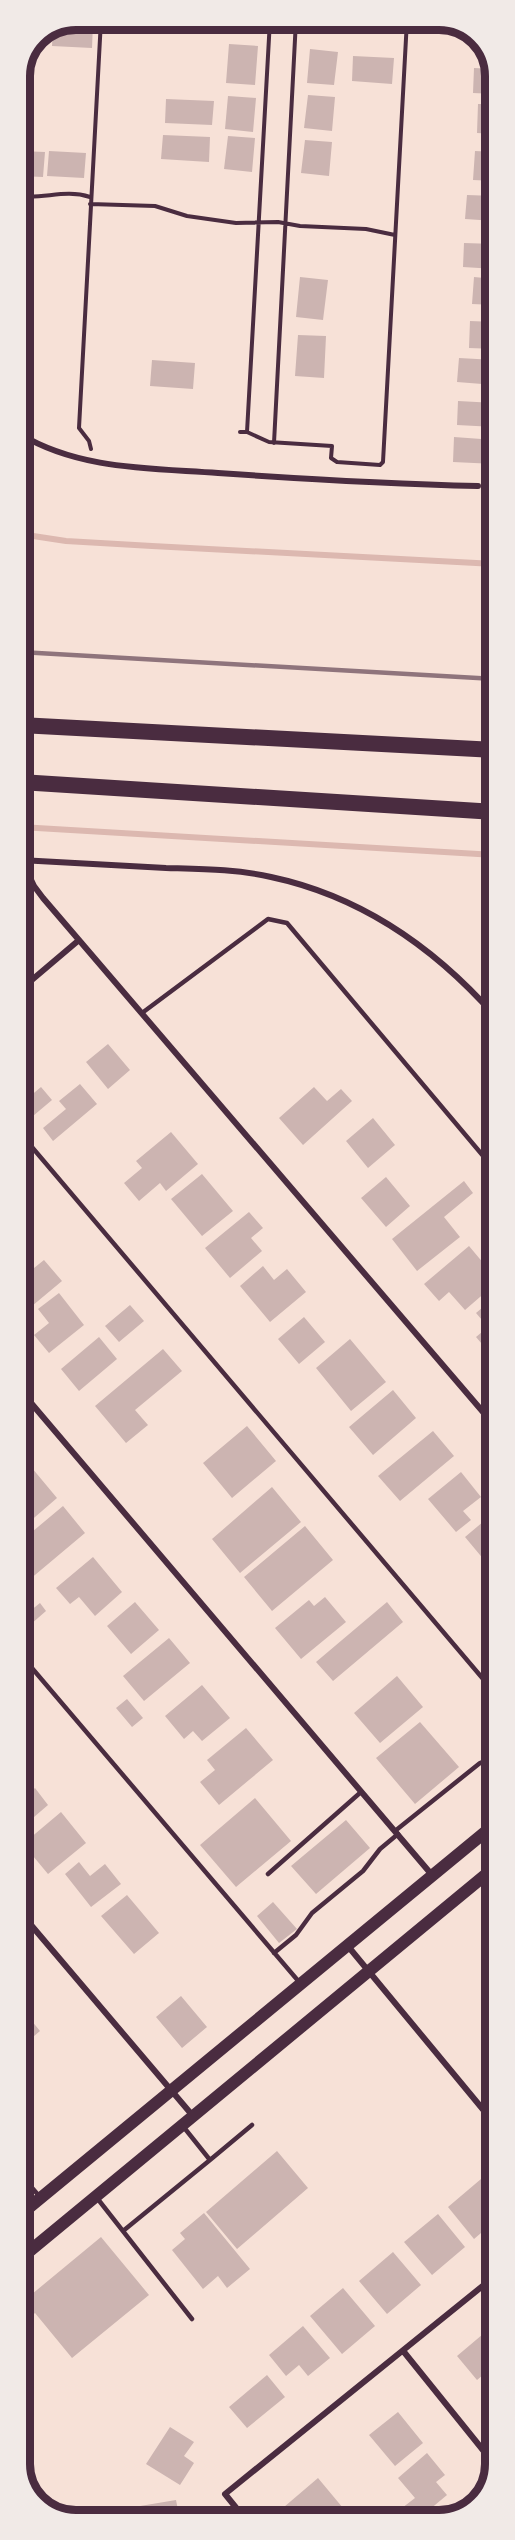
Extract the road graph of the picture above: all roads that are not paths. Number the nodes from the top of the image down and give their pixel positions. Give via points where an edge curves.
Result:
1 (30, 440) edge
2 (478, 486) dead end
3 (30, 726) edge
4 (485, 749) edge
5 (30, 783) edge
6 (485, 811) edge
7 (30, 860) edge
8 (30, 878) edge
9 (79, 940) junction
10 (30, 982) edge
11 (485, 1006) edge
12 (142, 1013) junction
13 (30, 1145) edge
14 (485, 1158) edge
15 (30, 1402) edge
16 (485, 1414) edge
17 (30, 1666) edge
18 (485, 1681) edge
19 (485, 1761) edge
20 (361, 1792) junction
21 (485, 1832) edge
22 (397, 1833) junction
23 (268, 1874) dead end
24 (432, 1875) junction
25 (485, 1875) edge
26 (30, 1924) edge
27 (347, 1946) junction
28 (274, 1953) junction
29 (368, 1972) junction
30 (300, 1983) junction
31 (172, 2091) junction
32 (485, 2112) edge
33 (193, 2116) junction
34 (182, 2125) junction
35 (252, 2125) dead end
36 (210, 2160) junction
37 (30, 2185) edge
38 (95, 2196) junction
39 (41, 2198) junction
40 (30, 2207) edge
41 (123, 2231) junction
42 (30, 2251) edge
43 (485, 2284) edge
44 (192, 2319) dead end
45 (405, 2352) junction
46 (485, 2452) edge
47 (238, 2510) edge

1 - 2 street via 65,456 93,461 244,475
3 - 4 highway
5 - 6 highway
7 - 11 street via 221,870 305,886 375,916 405,934 452,971
8 - 9 street
9 - 10 street
9 - 12 street
12 - 14 lane via 268,919 287,923
12 - 16 street
13 - 18 lane
15 - 20 street
17 - 28 lane
19 - 22 lane
20 - 22 street
20 - 23 lane
21 - 24 main road
22 - 24 street
22 - 28 lane via 363,1871 312,1913 296,1935
24 - 27 main road
25 - 29 main road
26 - 31 street
27 - 29 street
27 - 30 main road
28 - 30 lane
29 - 32 street
29 - 33 main road
30 - 31 main road
31 - 33 street
31 - 39 main road
33 - 34 main road
34 - 36 lane
34 - 38 main road
35 - 36 lane
36 - 41 lane
37 - 39 lane
38 - 41 lane
38 - 42 main road
39 - 40 main road
41 - 44 lane
43 - 45 street
45 - 46 street
45 - 47 street via 225,2494

